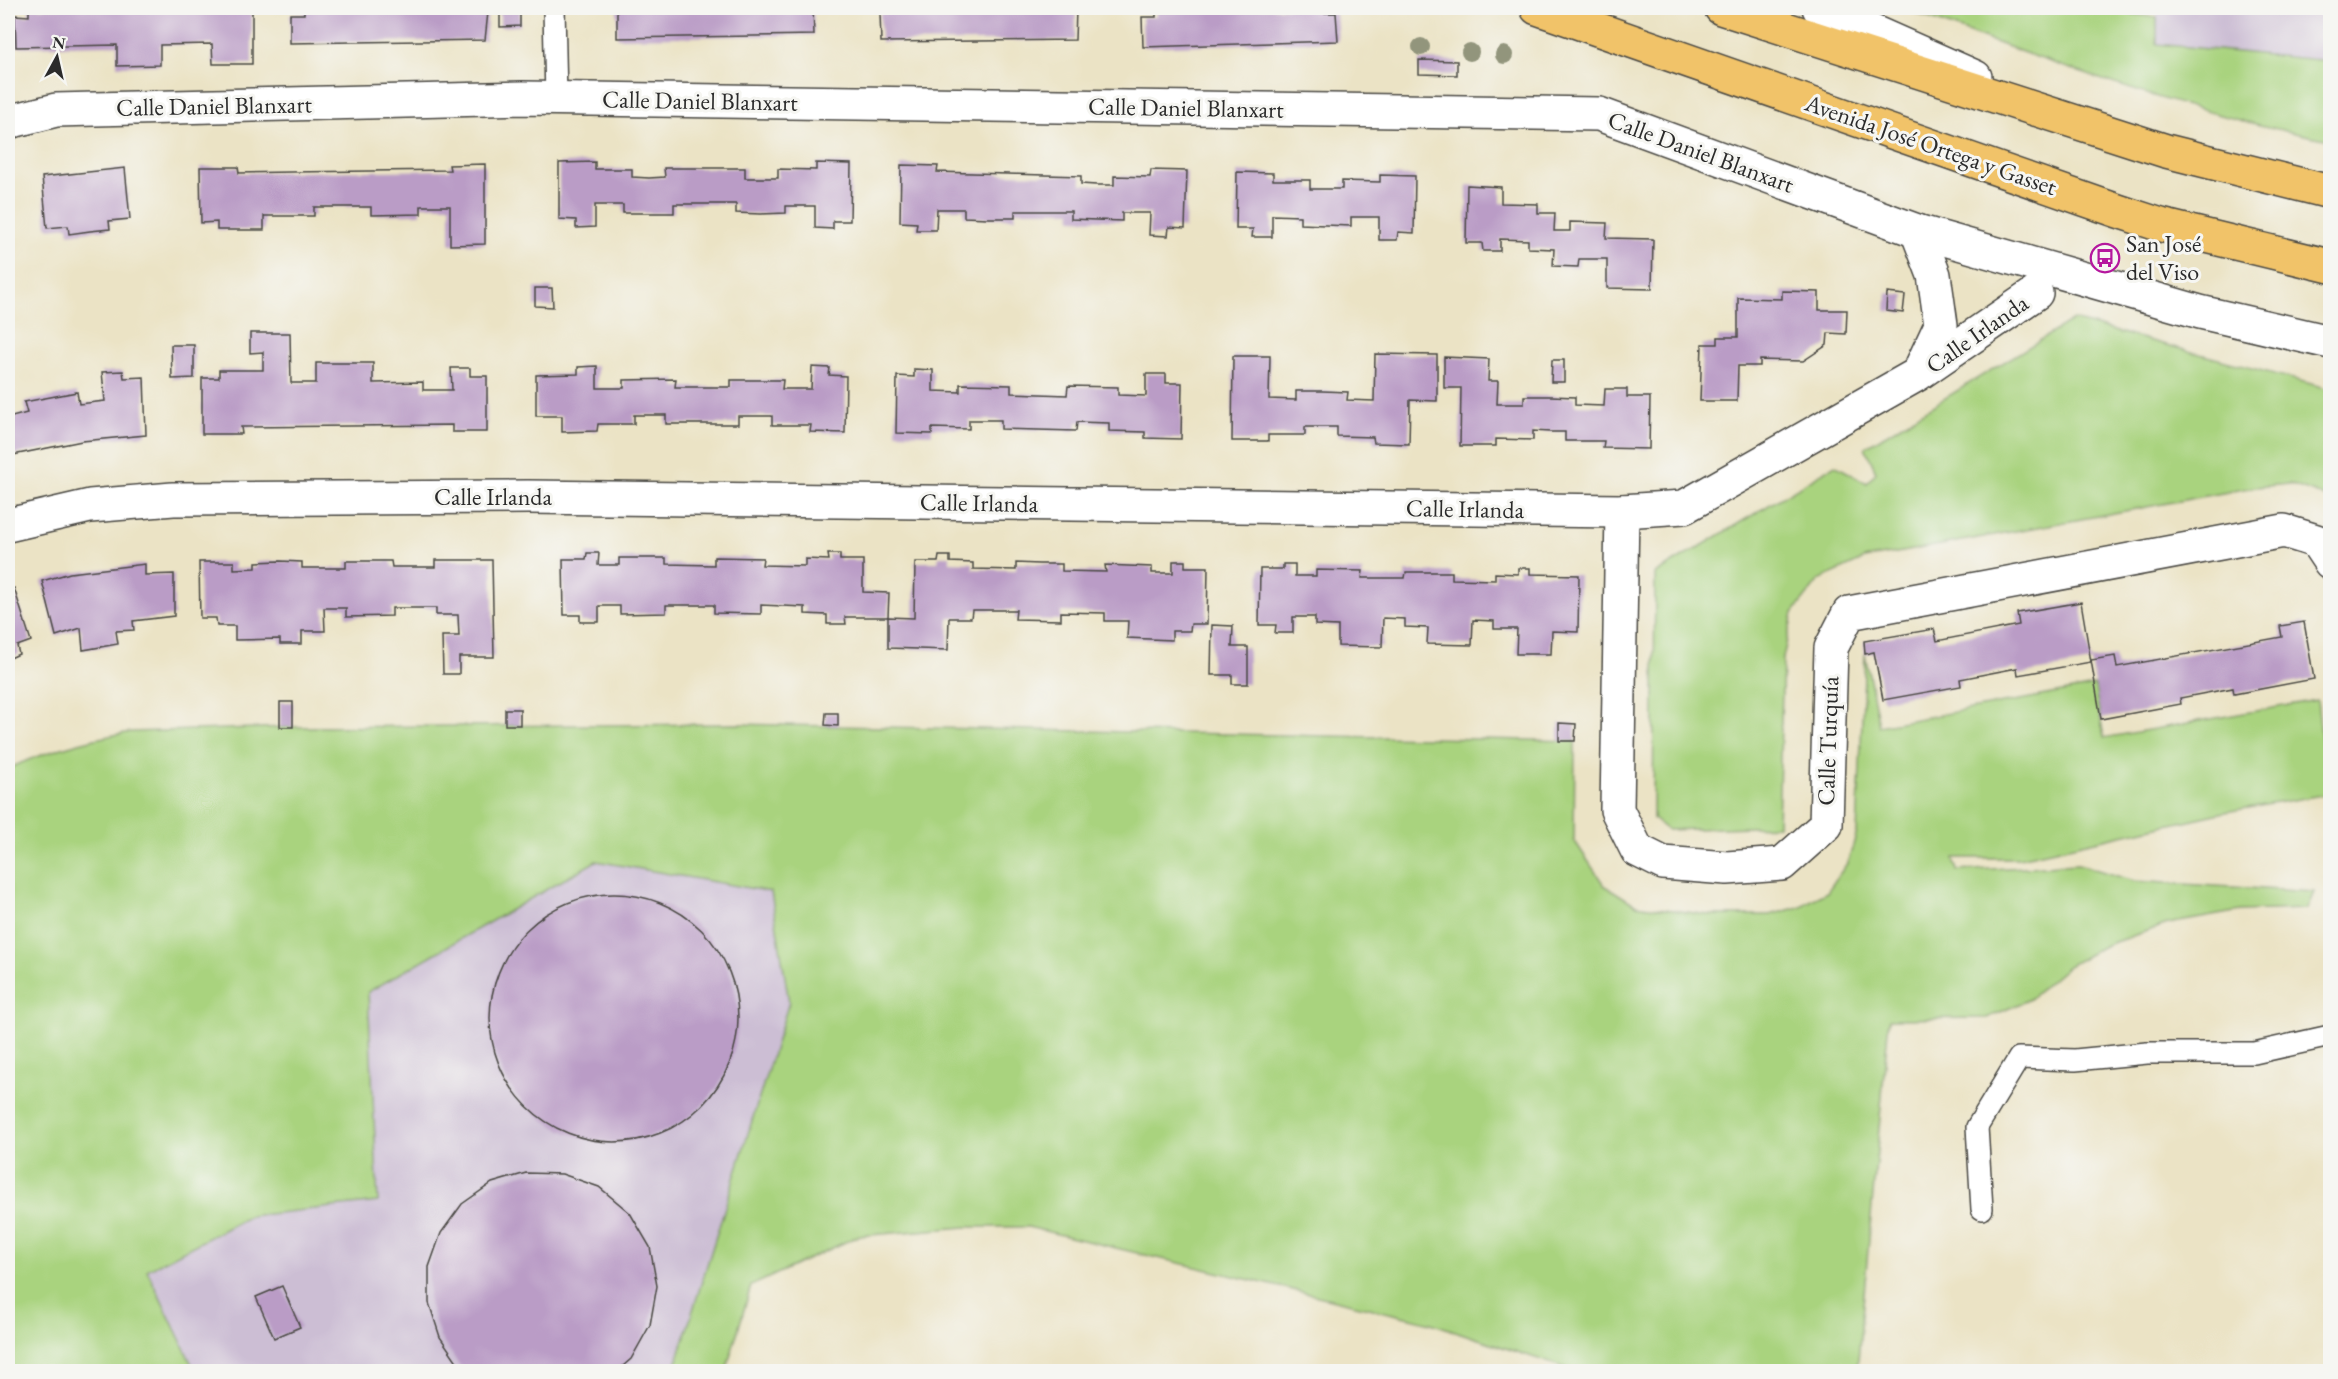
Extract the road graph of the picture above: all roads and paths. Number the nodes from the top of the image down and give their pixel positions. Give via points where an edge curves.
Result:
1 (554, 8) edge
2 (1537, 8) edge
3 (1721, 8) edge
4 (1819, 8) edge
5 (556, 99) junction
6 (2072, 121) junction
7 (8, 122) edge
8 (2331, 192) edge
9 (1917, 231) junction
10 (2331, 267) edge
11 (2036, 293) dead end
12 (2331, 342) edge
13 (1918, 374) junction
14 (1622, 511) junction
15 (8, 525) edge
16 (2331, 562) edge
17 (2331, 1036) edge
18 (1982, 1209) dead end

1 - 5 lane
2 - 10 main road, Avenida José Ortega y Gasset via 2129,215
3 - 6 main road
4 - 6 street
5 - 7 street, Calle Daniel Blanxart via 56,110
5 - 9 street, Calle Daniel Blanxart via 1599,114
6 - 8 main road via 2166,151
9 - 12 street, Calle Daniel Blanxart via 2199,312
9 - 13 street, Calle Irlanda via 1934,275 1941,325
11 - 13 street, Calle Irlanda
13 - 14 street, Calle Irlanda via 1684,507
14 - 15 street, Calle Irlanda via 528,497 173,499 90,506
14 - 16 street, Calle Turquía via 1617,810 1637,850 1663,863 1695,866 1782,864 1826,825 1831,648 1849,613 2284,531 2316,541
17 - 18 lane via 2254,1053 2147,1053 2075,1060 2019,1058 1977,1127

